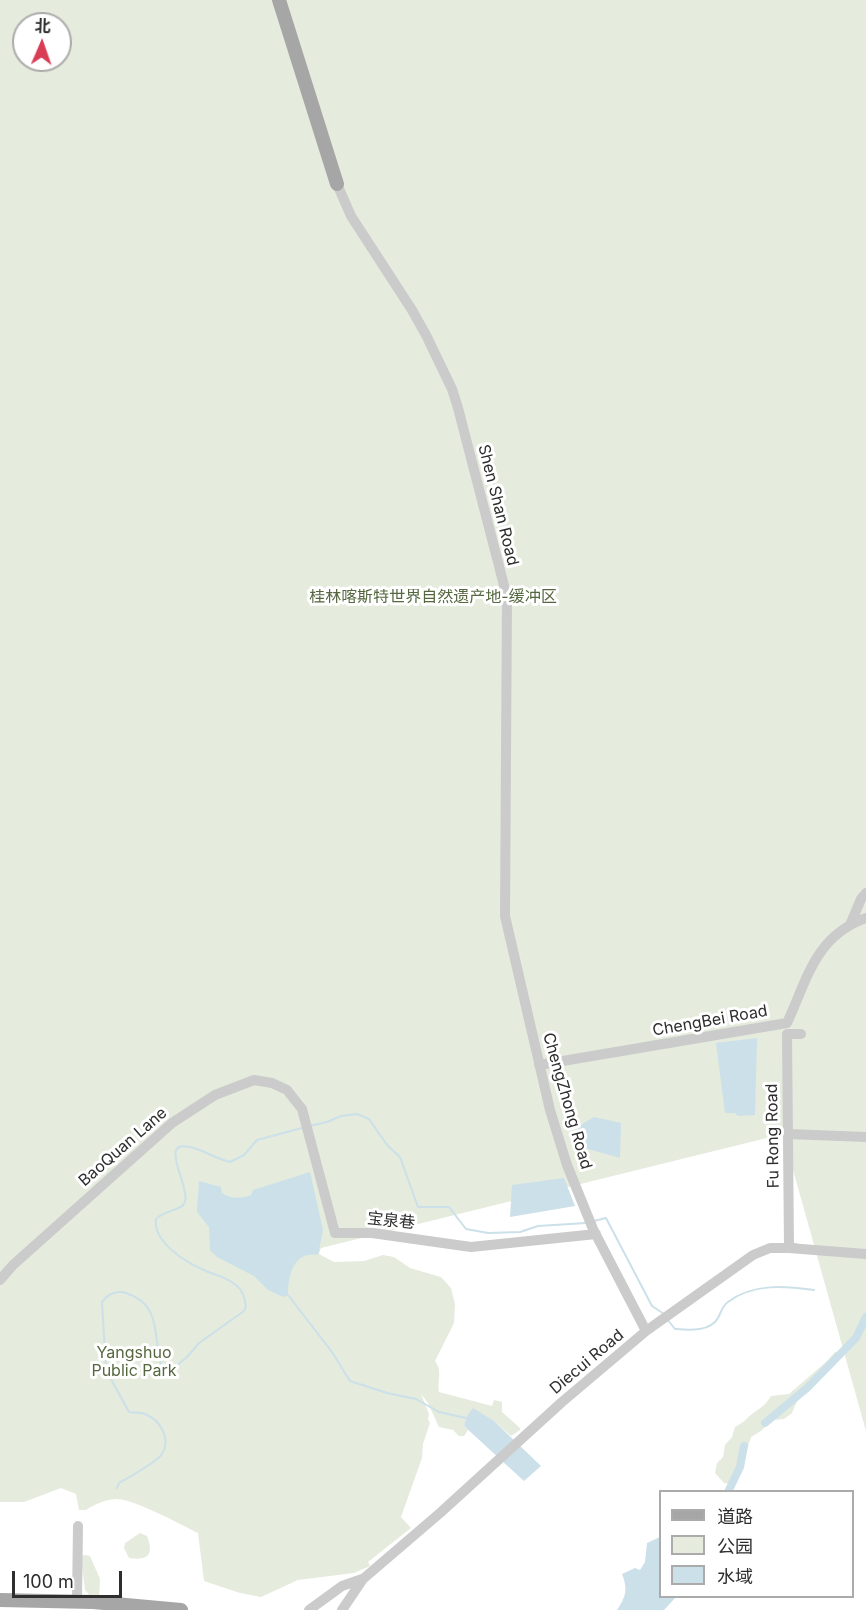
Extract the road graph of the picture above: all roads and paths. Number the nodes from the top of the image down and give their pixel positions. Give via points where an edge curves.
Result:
1 (279, 0) edge
2 (337, 184) joint
3 (505, 865) joint
4 (866, 893) edge
5 (866, 918) edge
6 (850, 925) junction
7 (787, 1029) junction
8 (801, 1034) dead end
9 (539, 1065) junction
10 (287, 1090) joint
11 (788, 1134) junction
12 (866, 1137) edge
13 (595, 1231) junction
14 (789, 1248) junction
15 (866, 1254) edge
16 (0, 1280) edge
17 (646, 1331) junction
18 (78, 1526) dead end
19 (363, 1579) junction
20 (0, 1600) edge
21 (77, 1601) junction
22 (0, 1609) edge
23 (50, 1610) edge
24 (181, 1610) edge
25 (309, 1610) edge
26 (342, 1610) edge

1 - 2 main road
2 - 3 street, Shen Shan Road via 351,216 412,310 452,389 507,597
3 - 9 street, ChengZhong Road via 505,916
4 - 6 street
5 - 6 street, ChengBei Road
6 - 7 street, ChengBei Road via 830,939 816,956
7 - 8 street
7 - 9 street, ChengBei Road
7 - 11 street, Fu Rong Road
7 - 14 street
9 - 13 street, ChengZhong Road via 567,1165
10 - 13 street, 宝泉巷 via 302,1109 335,1233 372,1233 471,1247
10 - 16 street, BaoQuan Lane via 254,1080 189,1110
11 - 12 street
11 - 14 street, Fu Rong Road
13 - 17 street, ChengZhong Road
14 - 15 street, Diecui Road
14 - 17 street, Diecui Road via 770,1248 753,1255
17 - 19 street, Diecui Road
18 - 21 street
19 - 25 street via 342,1586
19 - 26 street
20 - 21 main road
21 - 24 main road
22 - 23 main road

